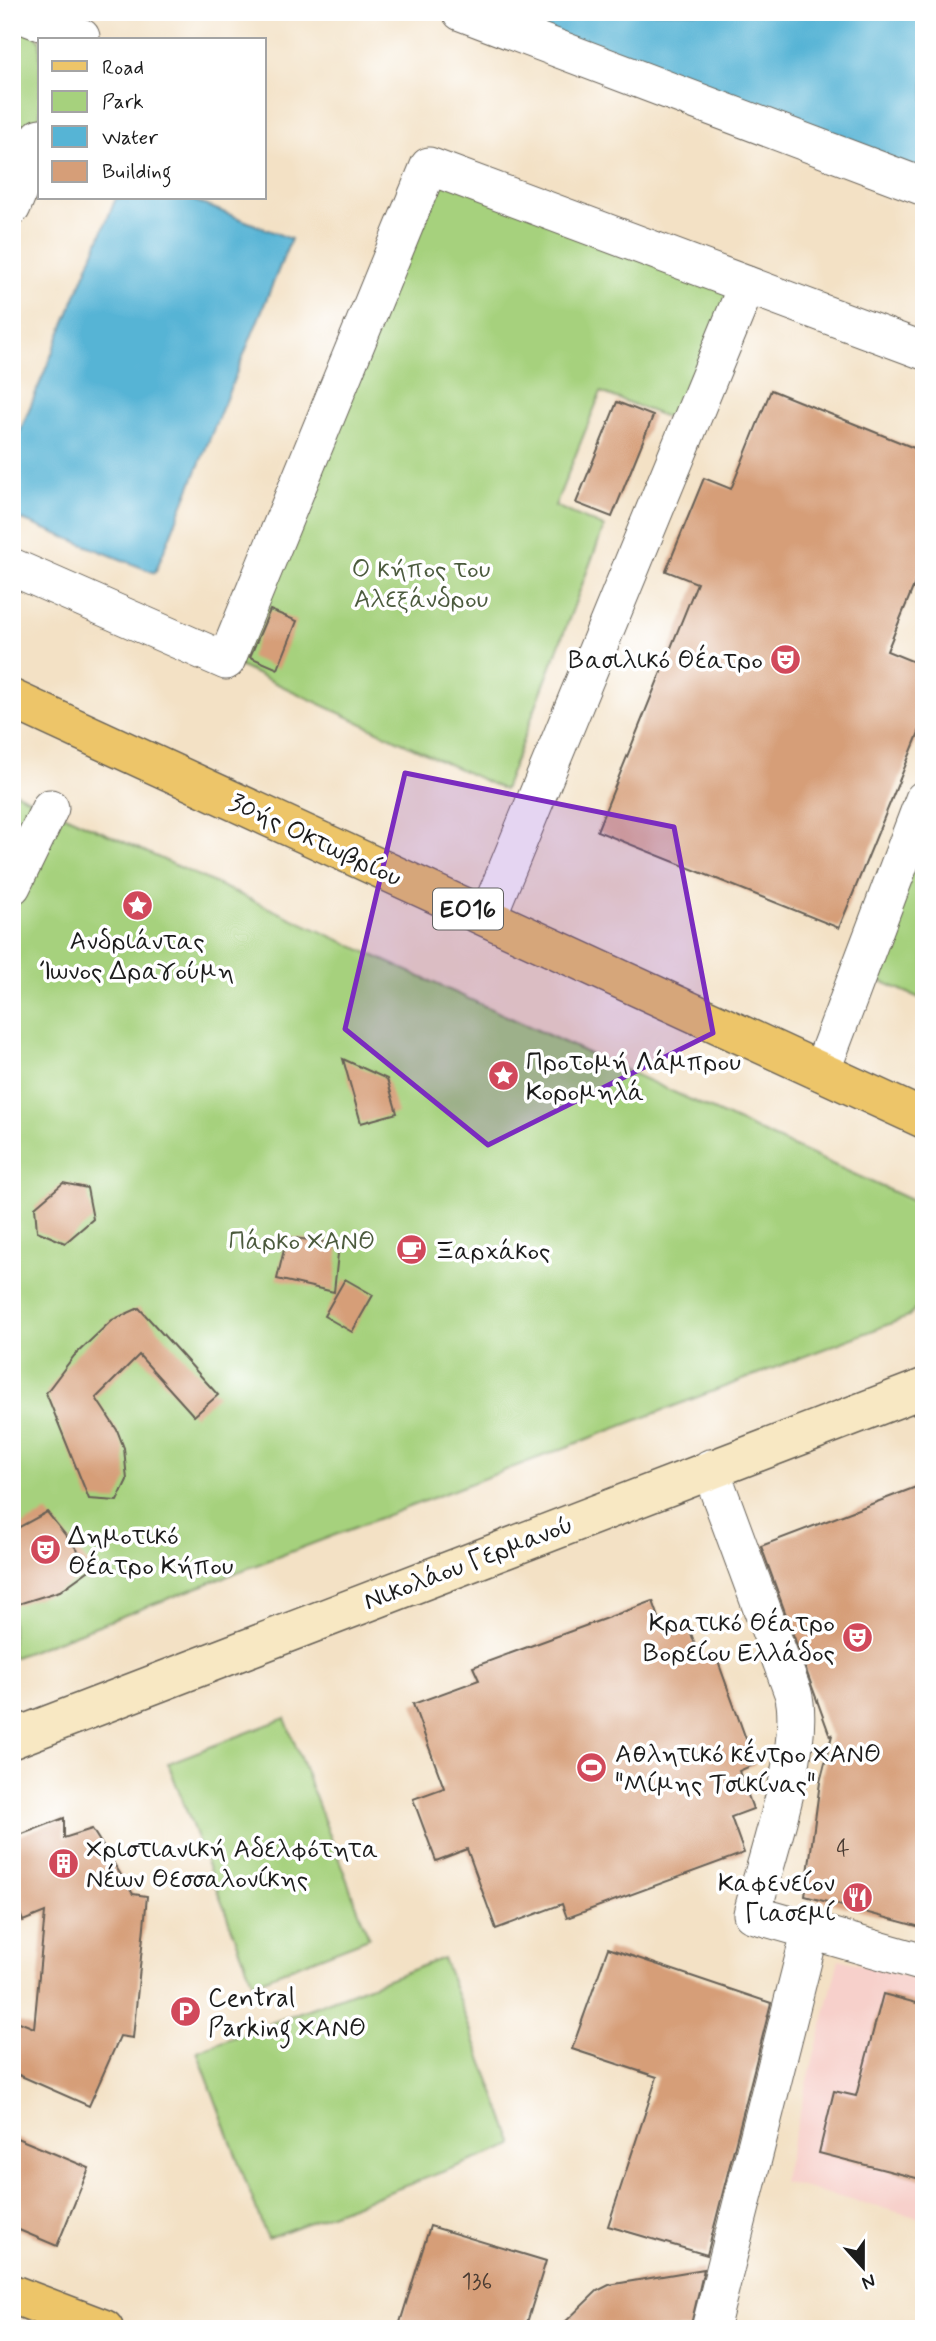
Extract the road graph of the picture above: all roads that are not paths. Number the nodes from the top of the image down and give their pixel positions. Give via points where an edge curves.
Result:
1 (14, 12) edge
2 (461, 12) edge
3 (80, 38) edge
4 (38, 143) edge
5 (924, 187) edge
6 (12, 207) edge
7 (747, 285) junction
8 (924, 351) edge
9 (12, 567) edge
10 (12, 699) edge
11 (924, 799) edge
12 (50, 808) dead end
13 (12, 886) edge
14 (487, 918) junction
15 (821, 1072) junction
16 (924, 1119) edge
17 (924, 1388) edge
18 (710, 1468) junction
19 (12, 1739) edge
20 (810, 1933) junction
21 (924, 1963) edge
22 (12, 2294) edge
23 (104, 2329) edge
24 (710, 2329) edge

1 - 3 street
2 - 5 street
4 - 6 street
7 - 8 street
7 - 9 street via 429,166 226,661
7 - 14 street
10 - 14 main road, 30ής Οκτωβρίου / ΕΟ16
11 - 15 street
12 - 13 street
14 - 15 main road, 30ής Οκτωβρίου / ΕΟ16
15 - 16 main road, 30ής Οκτωβρίου / ΕΟ16
17 - 18 main road, Νικολάου Γερμανού
18 - 19 main road, Νικολάου Γερμανού
18 - 20 street via 797,1713 795,1744 752,1914
20 - 21 street
20 - 24 street
22 - 23 main road

